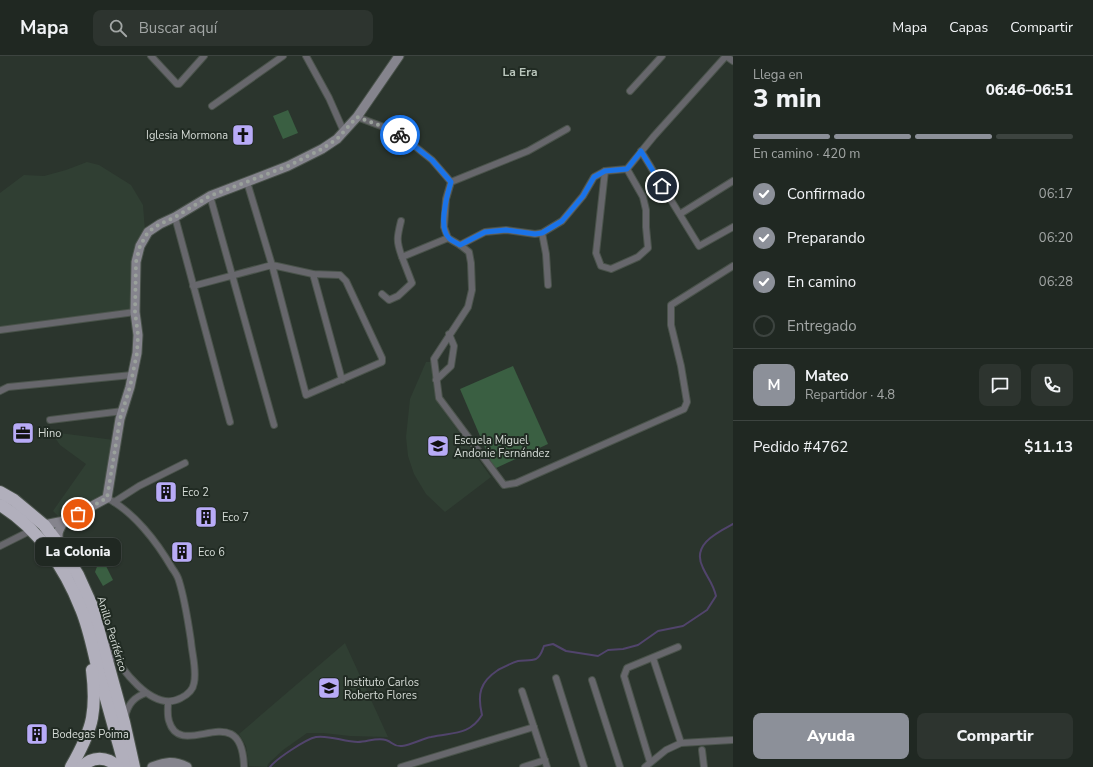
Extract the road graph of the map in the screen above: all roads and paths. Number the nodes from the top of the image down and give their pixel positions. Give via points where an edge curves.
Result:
1 (151, 56) edge
2 (204, 56) edge
3 (283, 56) edge
4 (306, 56) edge
5 (399, 56) edge
6 (662, 56) edge
7 (726, 56) edge
8 (733, 62) edge
9 (630, 91) dead end
10 (212, 106) dead end
11 (357, 117) junction
12 (567, 128) dead end
13 (344, 132) junction
14 (641, 151) junction
15 (627, 169) junction
16 (605, 171) junction
17 (733, 181) edge
18 (247, 182) junction
19 (451, 182) junction
20 (210, 196) junction
21 (680, 214) junction
22 (175, 217) junction
23 (401, 221) dead end
24 (733, 228) edge
25 (542, 233) junction
26 (448, 238) junction
27 (460, 245) junction
28 (402, 257) junction
29 (272, 265) junction
30 (733, 266) edge
31 (312, 274) junction
32 (232, 276) junction
33 (548, 285) dead end
34 (194, 286) junction
35 (382, 294) dead end
36 (135, 312) junction
37 (0, 330) edge
38 (449, 334) junction
39 (132, 375) junction
40 (342, 380) junction
41 (436, 380) junction
42 (0, 391) edge
43 (123, 411) junction
44 (50, 420) dead end
45 (230, 422) dead end
46 (274, 426) dead end
47 (185, 463) dead end
48 (0, 492) edge
49 (110, 500) junction
50 (0, 505) edge
51 (64, 521) junction
52 (44, 525) junction
53 (32, 530) junction
54 (0, 546) edge
55 (60, 546) junction
56 (98, 628) junction
57 (90, 639) junction
58 (678, 646) dead end
59 (653, 658) junction
60 (556, 678) dead end
61 (592, 680) dead end
62 (522, 691) dead end
63 (146, 693) junction
64 (168, 702) junction
65 (124, 722) junction
66 (534, 727) junction
67 (733, 740) edge
68 (681, 743) junction
69 (702, 750) dead end
70 (545, 760) junction
71 (650, 762) junction
72 (71, 767) edge
73 (82, 767) edge
74 (118, 767) edge
75 (125, 767) edge
76 (134, 767) edge
77 (152, 767) edge
78 (186, 767) edge
79 (244, 767) edge
80 (401, 767) edge
81 (522, 767) edge
82 (547, 767) edge
83 (584, 767) edge
84 (620, 767) edge
85 (645, 767) edge
86 (704, 767) edge

1 - 2 street via 179,84
3 - 10 street
4 - 13 street
5 - 11 street
6 - 9 street
7 - 8 street
7 - 14 street
11 - 13 street
11 - 19 street via 397,132 432,160
12 - 19 street via 528,151
13 - 18 street via 337,139 288,166
14 - 15 street
14 - 21 street
15 - 16 street
15 - 16 street via 643,197 648,248 638,257 611,269 601,266 596,253
16 - 25 street via 594,177 583,196 562,221
17 - 21 street
18 - 20 street
18 - 29 street
19 - 26 street via 446,199 444,227
20 - 22 street
20 - 32 street
21 - 24 street via 699,246
22 - 34 street
22 - 36 street via 148,232 140,246 136,262
23 - 28 street via 397,238
25 - 27 street via 506,230 485,232
25 - 33 street
26 - 27 street
26 - 28 street
27 - 38 street via 469,252 472,290 468,307
28 - 35 street via 412,283 398,296 389,300
29 - 31 street
29 - 32 street
29 - 40 street via 306,395
30 - 41 street via 671,305 671,326 687,402 684,409 516,484 504,485 439,398
31 - 40 street
31 - 40 street via 340,275 346,281 382,358 382,362
32 - 34 street
32 - 46 street
34 - 45 street
36 - 37 street
36 - 39 street via 138,335
38 - 41 street via 434,359
38 - 41 street via 454,346 451,366
39 - 42 street via 8,387
39 - 43 street
43 - 44 street
43 - 49 street via 111,469
47 - 49 street
48 - 52 highway, Anillo Periférico
49 - 51 street
49 - 64 street via 120,505 155,541 179,580 194,664 194,683 192,690 185,696
50 - 53 highway, Anillo Periférico
51 - 52 street
51 - 55 street via 57,537
52 - 55 highway, Anillo Periférico
53 - 54 street
53 - 57 highway, Anillo Periférico via 68,580 82,610
55 - 56 highway, Anillo Periférico via 78,575 92,606
56 - 63 street via 112,654 130,678
56 - 65 highway, Anillo Periférico
57 - 72 highway via 94,692 92,718
57 - 75 highway, Anillo Periférico
58 - 59 street
59 - 68 street
59 - 71 street via 627,668 624,676
60 - 83 street
61 - 84 street
62 - 66 street
63 - 64 street
63 - 65 street via 131,701
64 - 79 street via 171,726 181,735 228,732 237,738 242,746
65 - 76 highway, Anillo Periférico
66 - 70 street
66 - 80 street
67 - 68 street
68 - 71 street
69 - 86 street
70 - 81 street
70 - 82 street
71 - 85 street
73 - 74 highway via 96,758 105,759
77 - 78 street via 165,762 178,763

